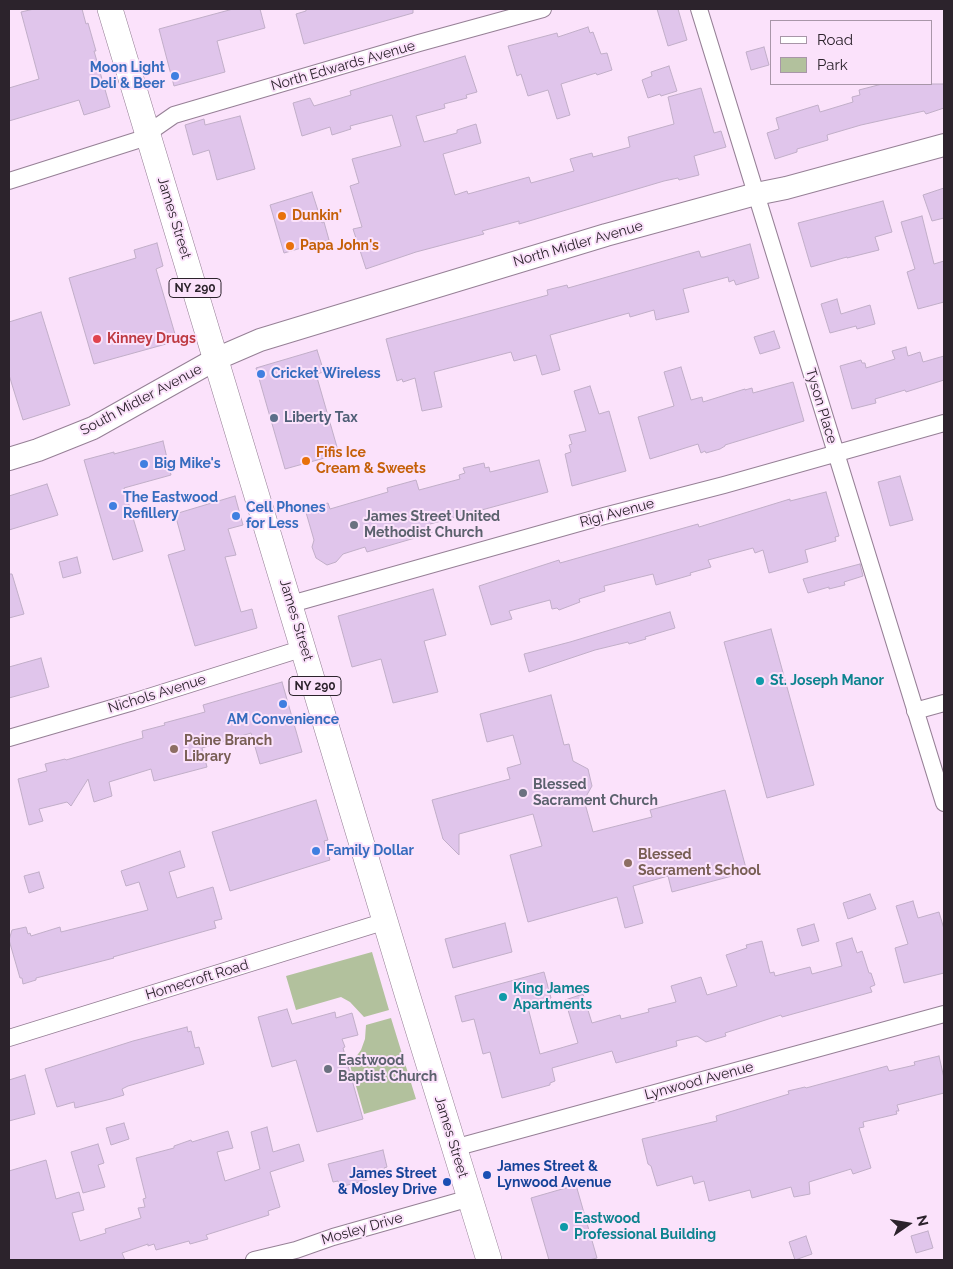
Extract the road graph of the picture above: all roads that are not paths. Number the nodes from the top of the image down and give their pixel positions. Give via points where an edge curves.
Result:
1 (110, 9) edge
2 (543, 9) edge
3 (699, 9) edge
4 (148, 134) junction
5 (944, 145) edge
6 (9, 181) edge
7 (756, 194) junction
8 (216, 359) junction
9 (944, 423) edge
10 (836, 452) junction
11 (9, 459) edge
12 (291, 604) junction
13 (304, 648) junction
14 (944, 703) edge
15 (915, 711) junction
16 (9, 738) edge
17 (944, 803) edge
18 (386, 922) junction
19 (944, 1014) edge
20 (9, 1038) edge
21 (454, 1148) junction
22 (470, 1198) junction
23 (254, 1260) edge
24 (489, 1260) edge

1 - 4 main road, James Street / NY 290
2 - 4 street, North Edwards Avenue via 174,115
3 - 7 street, Tyson Place
4 - 6 street, North Edwards Avenue
4 - 8 main road, James Street / NY 290
5 - 7 main road, North Midler Avenue
7 - 8 main road, North Midler Avenue via 606,235 260,340
7 - 10 street, Tyson Place
8 - 11 main road, South Midler Avenue via 93,428
8 - 12 main road, James Street / NY 290
9 - 10 street, Rigi Avenue
10 - 12 street, Rigi Avenue
10 - 15 street, Tyson Place
12 - 13 main road, James Street / NY 290
13 - 16 street, Nichols Avenue
13 - 18 main road, James Street / NY 290
14 - 15 street
15 - 17 street, Tyson Place
18 - 20 street, Homecroft Road
18 - 21 main road, James Street / NY 290
19 - 21 street, Lynwood Avenue
21 - 22 main road, James Street / NY 290
22 - 23 street, Mosley Drive
22 - 24 main road, James Street / NY 290

